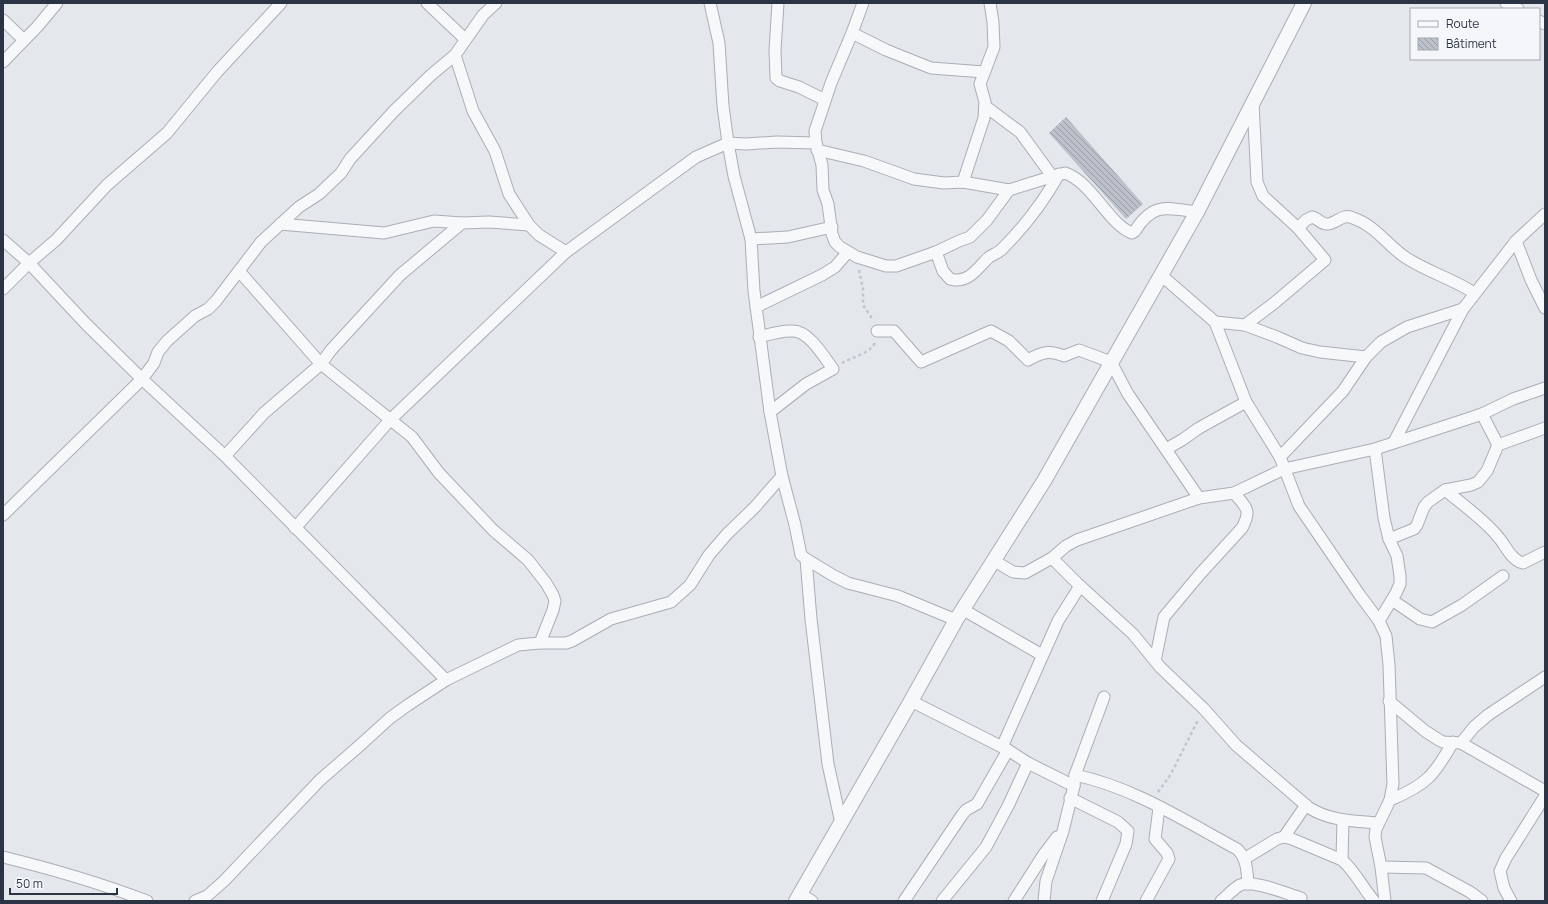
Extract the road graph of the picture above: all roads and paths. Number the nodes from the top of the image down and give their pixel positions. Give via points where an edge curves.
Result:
1 (57, 3) edge
2 (281, 3) edge
3 (427, 3) edge
4 (496, 3) edge
5 (710, 3) edge
6 (778, 3) edge
7 (863, 3) edge
8 (990, 3) edge
9 (1304, 3) edge
10 (1506, 3) edge
11 (1516, 8) edge
12 (3, 20) edge
13 (852, 33) junction
14 (465, 39) junction
15 (24, 40) junction
16 (454, 55) junction
17 (3, 62) edge
18 (984, 72) junction
19 (825, 100) junction
20 (1253, 103) junction
21 (985, 106) junction
22 (728, 143) junction
23 (816, 146) junction
24 (1055, 175) junction
25 (963, 182) junction
26 (1009, 190) junction
27 (1197, 212) junction
28 (1545, 214) edge
29 (462, 223) junction
30 (280, 224) junction
31 (529, 225) junction
32 (832, 227) junction
33 (1298, 228) junction
34 (751, 239) junction
35 (3, 240) edge
36 (1516, 241) junction
37 (566, 252) junction
38 (936, 252) junction
39 (852, 254) junction
40 (29, 263) junction
41 (239, 271) junction
42 (1161, 275) junction
43 (3, 289) edge
44 (1474, 293) junction
45 (756, 307) junction
46 (1545, 308) edge
47 (1462, 309) junction
48 (1215, 322) junction
49 (1245, 325) junction
50 (877, 331) junction
51 (759, 337) junction
52 (1366, 357) junction
53 (1111, 362) junction
54 (321, 364) junction
55 (833, 369) junction
56 (142, 379) junction
57 (1545, 388) edge
58 (1246, 402) junction
59 (770, 412) junction
60 (1482, 414) junction
61 (390, 420) junction
62 (1545, 428) edge
63 (1394, 442) junction
64 (1498, 446) junction
65 (1166, 449) junction
66 (1375, 449) junction
67 (225, 456) junction
68 (1280, 457) junction
69 (1284, 469) junction
70 (782, 476) junction
71 (1445, 490) junction
72 (1234, 493) junction
73 (1199, 498) junction
74 (3, 515) edge
75 (295, 528) junction
76 (1389, 539) junction
77 (1545, 552) edge
78 (1052, 558) junction
79 (806, 559) junction
80 (994, 560) junction
81 (1503, 576) dead end
82 (1080, 586) junction
83 (1392, 600) junction
84 (959, 614) junction
85 (1379, 621) junction
86 (540, 642) junction
87 (1042, 655) junction
88 (1155, 661) junction
89 (1545, 677) edge
90 (446, 680) junction
91 (1104, 697) dead end
92 (911, 701) junction
93 (1389, 701) junction
94 (1204, 709) junction
95 (1457, 743) junction
96 (1005, 748) junction
97 (1028, 763) junction
98 (1074, 780) junction
99 (1543, 785) edge
100 (1545, 796) edge
101 (1070, 798) junction
102 (1390, 800) junction
103 (1155, 805) junction
104 (1306, 805) junction
105 (1343, 820) junction
106 (841, 822) junction
107 (1378, 823) junction
108 (1063, 831) junction
109 (1284, 837) junction
110 (3, 857) edge
111 (1244, 860) junction
112 (1342, 860) junction
113 (1381, 867) junction
114 (1248, 884) junction
115 (1301, 898) dead end
116 (803, 899) edge
117 (148, 901) edge
118 (195, 901) edge
119 (904, 901) edge
120 (942, 901) edge
121 (1014, 901) edge
122 (1044, 901) edge
123 (1102, 901) edge
124 (1146, 901) edge
125 (1221, 901) edge
126 (1374, 901) edge
127 (1385, 901) edge
128 (1482, 901) edge
129 (1512, 901) edge

1 - 15 street
2 - 40 street via 212,78 167,133 107,185 56,240
3 - 14 street
4 - 14 street
5 - 22 street via 719,43
6 - 19 street via 774,50 776,78
7 - 13 street
8 - 18 street via 994,47
9 - 20 street
10 - 11 street
12 - 15 street
13 - 18 street via 931,68
13 - 19 street
14 - 16 street
15 - 17 street
16 - 30 street via 394,111 319,194
16 - 31 street via 473,111 495,151 509,194
18 - 21 street via 981,88
19 - 23 street via 815,131
20 - 27 street
20 - 33 street via 1257,182 1263,196
21 - 24 street via 1020,132
21 - 25 street via 984,118
22 - 23 street via 777,142
22 - 34 street
22 - 37 street via 696,157
23 - 25 street via 914,178
23 - 32 street via 822,165 823,190
24 - 26 street
24 - 27 street via 1068,175 1080,183 1129,232 1135,231 1153,211 1166,208
24 - 38 street via 1050,190 1028,221 1002,249 990,256 972,275 957,280 950,279 943,271
25 - 26 street
26 - 38 street via 987,220 970,237
27 - 42 street
28 - 36 street
29 - 30 street via 434,221 384,233
29 - 31 street
29 - 54 street via 400,275
30 - 41 street
31 - 37 street via 539,235
32 - 34 street via 788,237
32 - 39 street via 835,242
33 - 44 street via 1312,217 1331,224 1343,217 1352,217 1381,234 1401,254
33 - 49 street via 1325,260
34 - 45 street
35 - 40 street
36 - 44 street
36 - 46 street
37 - 61 street
38 - 39 street via 896,266 886,266
39 - 45 street via 822,275
39 - 50 path via 863,289 863,305 875,323
40 - 43 street
40 - 56 street
41 - 54 street
41 - 56 street via 208,309 195,316 167,341
42 - 48 street
42 - 53 street
44 - 47 street
45 - 51 street
47 - 52 street via 1407,327 1381,342
47 - 63 street
48 - 49 street
48 - 58 street
49 - 52 street via 1302,348
50 - 53 street via 894,331 921,362 991,331 1009,341 1028,360 1040,353 1055,352 1064,356 1079,350
50 - 55 path via 873,348
51 - 55 street via 795,330 809,338
51 - 59 street
52 - 68 street via 1343,391
53 - 65 street via 1128,394
53 - 80 street via 1044,481
54 - 61 street
54 - 67 street via 264,413
55 - 59 street via 806,384
56 - 67 street
56 - 74 street
57 - 60 street via 1513,399
58 - 65 street
58 - 68 street
59 - 70 street
60 - 63 street
60 - 64 street
61 - 75 street
61 - 86 street via 412,437 439,474 493,530 528,560 554,594 553,610
62 - 64 street
63 - 66 street
64 - 71 street via 1487,471 1478,482
65 - 73 street
66 - 69 street
66 - 76 street
67 - 75 street
68 - 69 street
69 - 72 street
69 - 85 street via 1299,506
70 - 79 street via 801,555
70 - 86 street via 709,555 690,585 671,602 611,619 566,643
71 - 76 street via 1424,507 1414,529
71 - 77 street via 1494,532 1519,562 1523,563
72 - 73 street
72 - 88 street via 1245,506 1248,514 1246,520 1242,528 1164,617
73 - 78 street via 1077,540
75 - 90 street
76 - 83 street via 1400,576 1400,584
78 - 80 street via 1025,573 1013,572
78 - 82 street
79 - 84 street via 848,583
79 - 106 street via 828,764
80 - 84 street
81 - 83 street via 1462,605 1432,622 1420,619
82 - 87 street via 1058,620
82 - 88 street via 1132,634
83 - 85 street
84 - 87 street
84 - 92 street
85 - 93 street via 1386,636 1388,650
86 - 90 street via 518,645
87 - 96 street
88 - 94 street
89 - 95 street via 1488,715
90 - 118 street via 390,718 320,780 224,881 207,896
91 - 98 street
92 - 96 street
92 - 106 street
93 - 95 street via 1442,742
93 - 102 street via 1393,784
94 - 103 path
94 - 104 street via 1236,745
95 - 99 street
95 - 102 street via 1429,778 1419,786
96 - 97 street
96 - 119 street via 976,804 962,815
97 - 98 street
97 - 120 street via 986,847
98 - 101 street
98 - 103 street via 1113,787
100 - 129 street via 1500,871 1504,888
101 - 108 street
101 - 123 street via 1118,822 1128,831 1126,844
102 - 107 street
103 - 111 street via 1237,848
103 - 124 street via 1155,839 1169,859
104 - 105 street via 1324,816
104 - 109 street
105 - 107 street
105 - 112 street
106 - 116 street
107 - 113 street via 1375,837
108 - 121 street via 1044,854
108 - 122 street via 1046,881
109 - 111 street
109 - 112 street
110 - 117 street via 55,870
111 - 114 street
112 - 126 street via 1348,864
113 - 127 street
113 - 128 street via 1426,868
114 - 115 street
114 - 125 street via 1240,885

